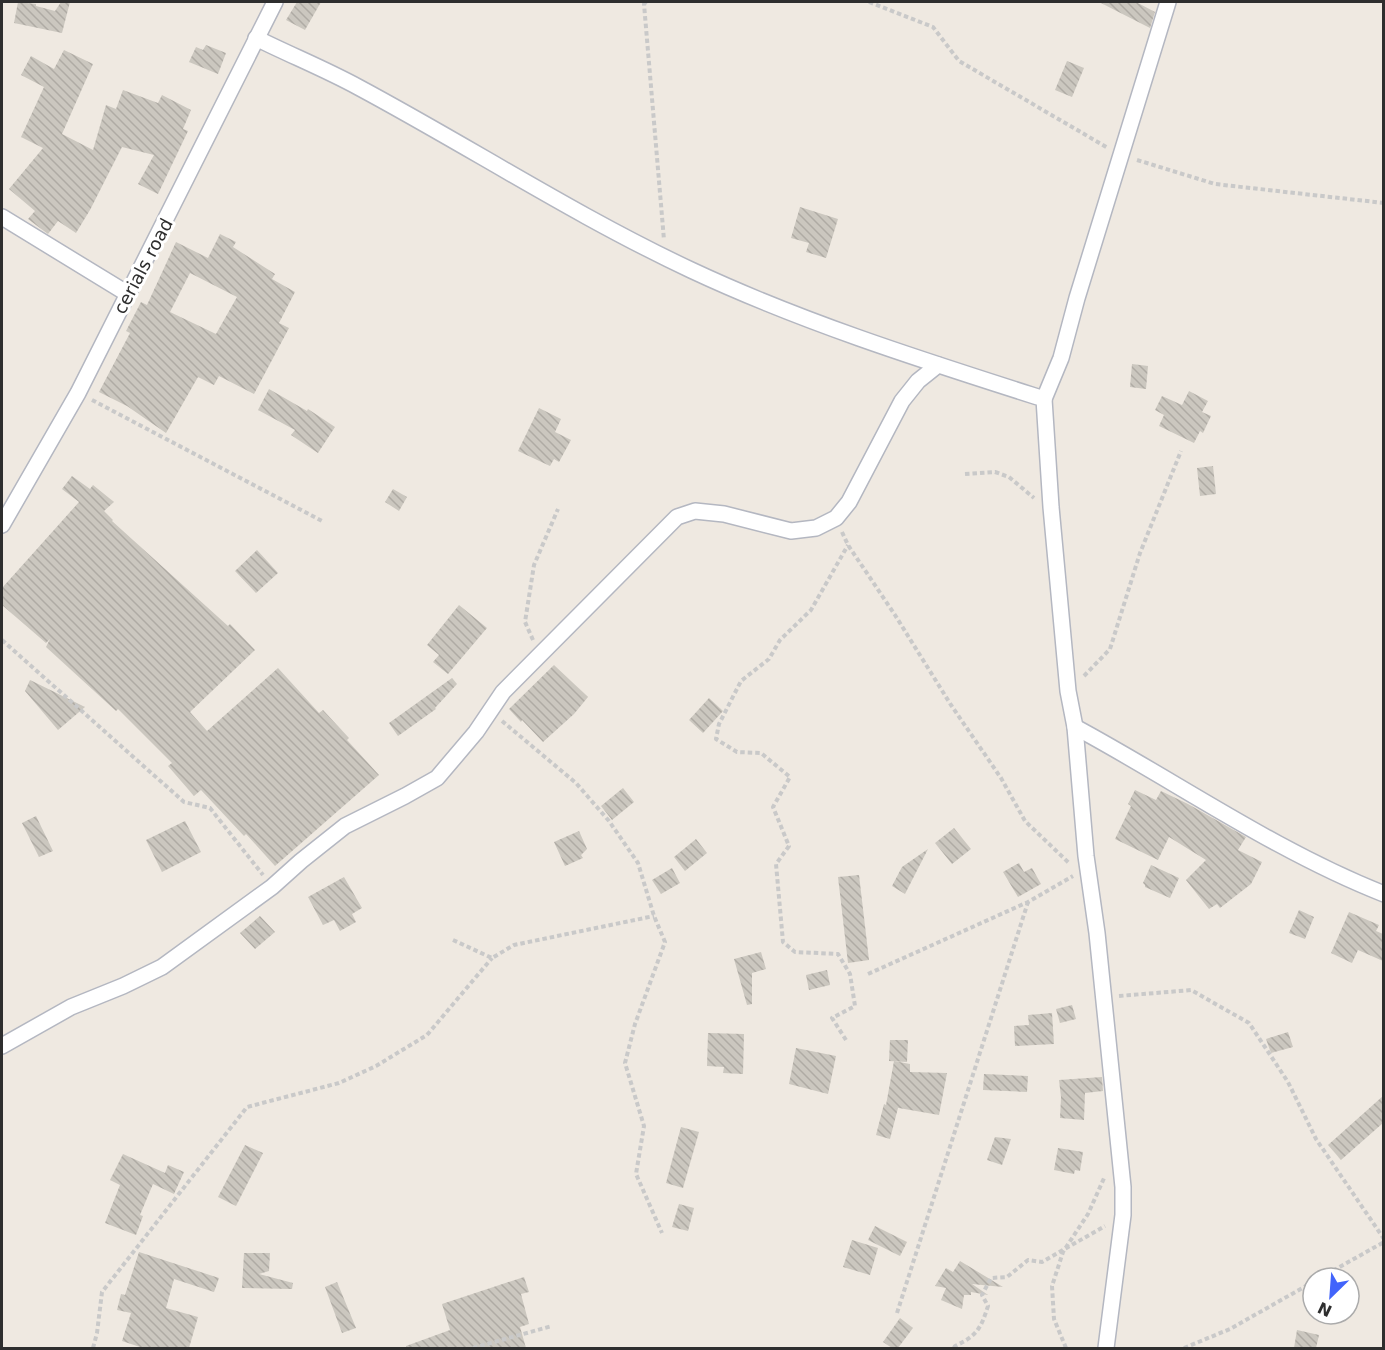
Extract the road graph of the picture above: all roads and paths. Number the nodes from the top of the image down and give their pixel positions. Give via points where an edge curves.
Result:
1 (275, 2) edge
2 (646, 2) edge
3 (869, 2) edge
4 (1168, 2) edge
5 (256, 38) junction
6 (1120, 155) junction
7 (1383, 203) edge
8 (2, 217) edge
9 (666, 257) junction
10 (128, 294) junction
11 (938, 365) junction
12 (78, 393) junction
13 (1044, 399) junction
14 (1181, 451) dead end
15 (966, 474) dead end
16 (1051, 507) junction
17 (558, 509) dead end
18 (836, 518) junction
19 (324, 522) dead end
20 (2, 525) edge
21 (848, 545) junction
22 (2, 640) edge
23 (539, 657) junction
24 (1068, 691) junction
25 (490, 711) junction
26 (1075, 727) junction
27 (1086, 856) junction
28 (1072, 866) dead end
29 (272, 887) junction
30 (1383, 894) edge
31 (1028, 902) junction
32 (654, 916) junction
33 (453, 940) dead end
34 (492, 958) junction
35 (868, 974) dead end
36 (1103, 997) junction
37 (846, 1040) dead end
38 (2, 1046) edge
39 (1120, 1148) junction
40 (1123, 1215) junction
41 (662, 1233) dead end
42 (1383, 1241) edge
43 (1067, 1246) junction
44 (1340, 1266) edge
45 (1301, 1289) edge
46 (897, 1313) dead end
47 (552, 1326) dead end
48 (93, 1348) edge
49 (473, 1348) edge
50 (954, 1348) edge
51 (1066, 1348) edge
52 (1106, 1348) edge
53 (1184, 1348) edge

1 - 5 street, cerials road
2 - 9 path
3 - 6 path via 933,27 959,61
4 - 6 street
5 - 9 street via 356,86 601,225
5 - 10 street, cerials road
6 - 7 path via 1215,184
6 - 13 street via 1061,358
8 - 10 street
9 - 11 street via 784,309
10 - 12 street, cerials road
11 - 13 street
11 - 18 street via 902,401 849,502
12 - 19 path
12 - 20 street, cerials road
13 - 16 street
14 - 24 path via 1140,553 1110,649
15 - 16 path via 995,472 1009,477 1026,493
16 - 24 street
17 - 23 path via 534,565 525,622
18 - 21 path
18 - 23 street via 816,528 791,531 724,514 696,511 677,517
21 - 28 path via 1001,778 1025,821
21 - 37 path via 811,610 780,640 769,659 741,681 719,724 716,739 737,752 761,753 790,777 773,807 789,846 776,864 783,942 795,951 838,954 850,974 855,1006 832,1018
22 - 29 path via 184,802 210,808
23 - 25 street via 503,692
24 - 26 street
25 - 29 street via 437,778 345,826
25 - 32 path via 576,783 609,821 638,863
26 - 27 street
26 - 30 street via 1234,819
27 - 31 path via 1080,873
27 - 36 street
29 - 38 street via 162,966 71,1007
31 - 35 path
31 - 46 path
32 - 34 path via 514,945
32 - 41 path via 665,942 634,1024 625,1063 644,1126 636,1174
33 - 34 path
34 - 48 path via 427,1035 339,1083 247,1107 102,1292
36 - 39 street
36 - 42 path via 1191,990 1250,1023 1288,1082 1316,1139
39 - 40 street
39 - 43 path via 1088,1214
40 - 43 path
40 - 52 street
42 - 44 path
43 - 50 path via 1042,1262 1028,1260 1007,1277 991,1278 982,1295 988,1306 982,1327
43 - 51 path via 1052,1286 1054,1319
45 - 53 path via 1230,1329
47 - 49 path

